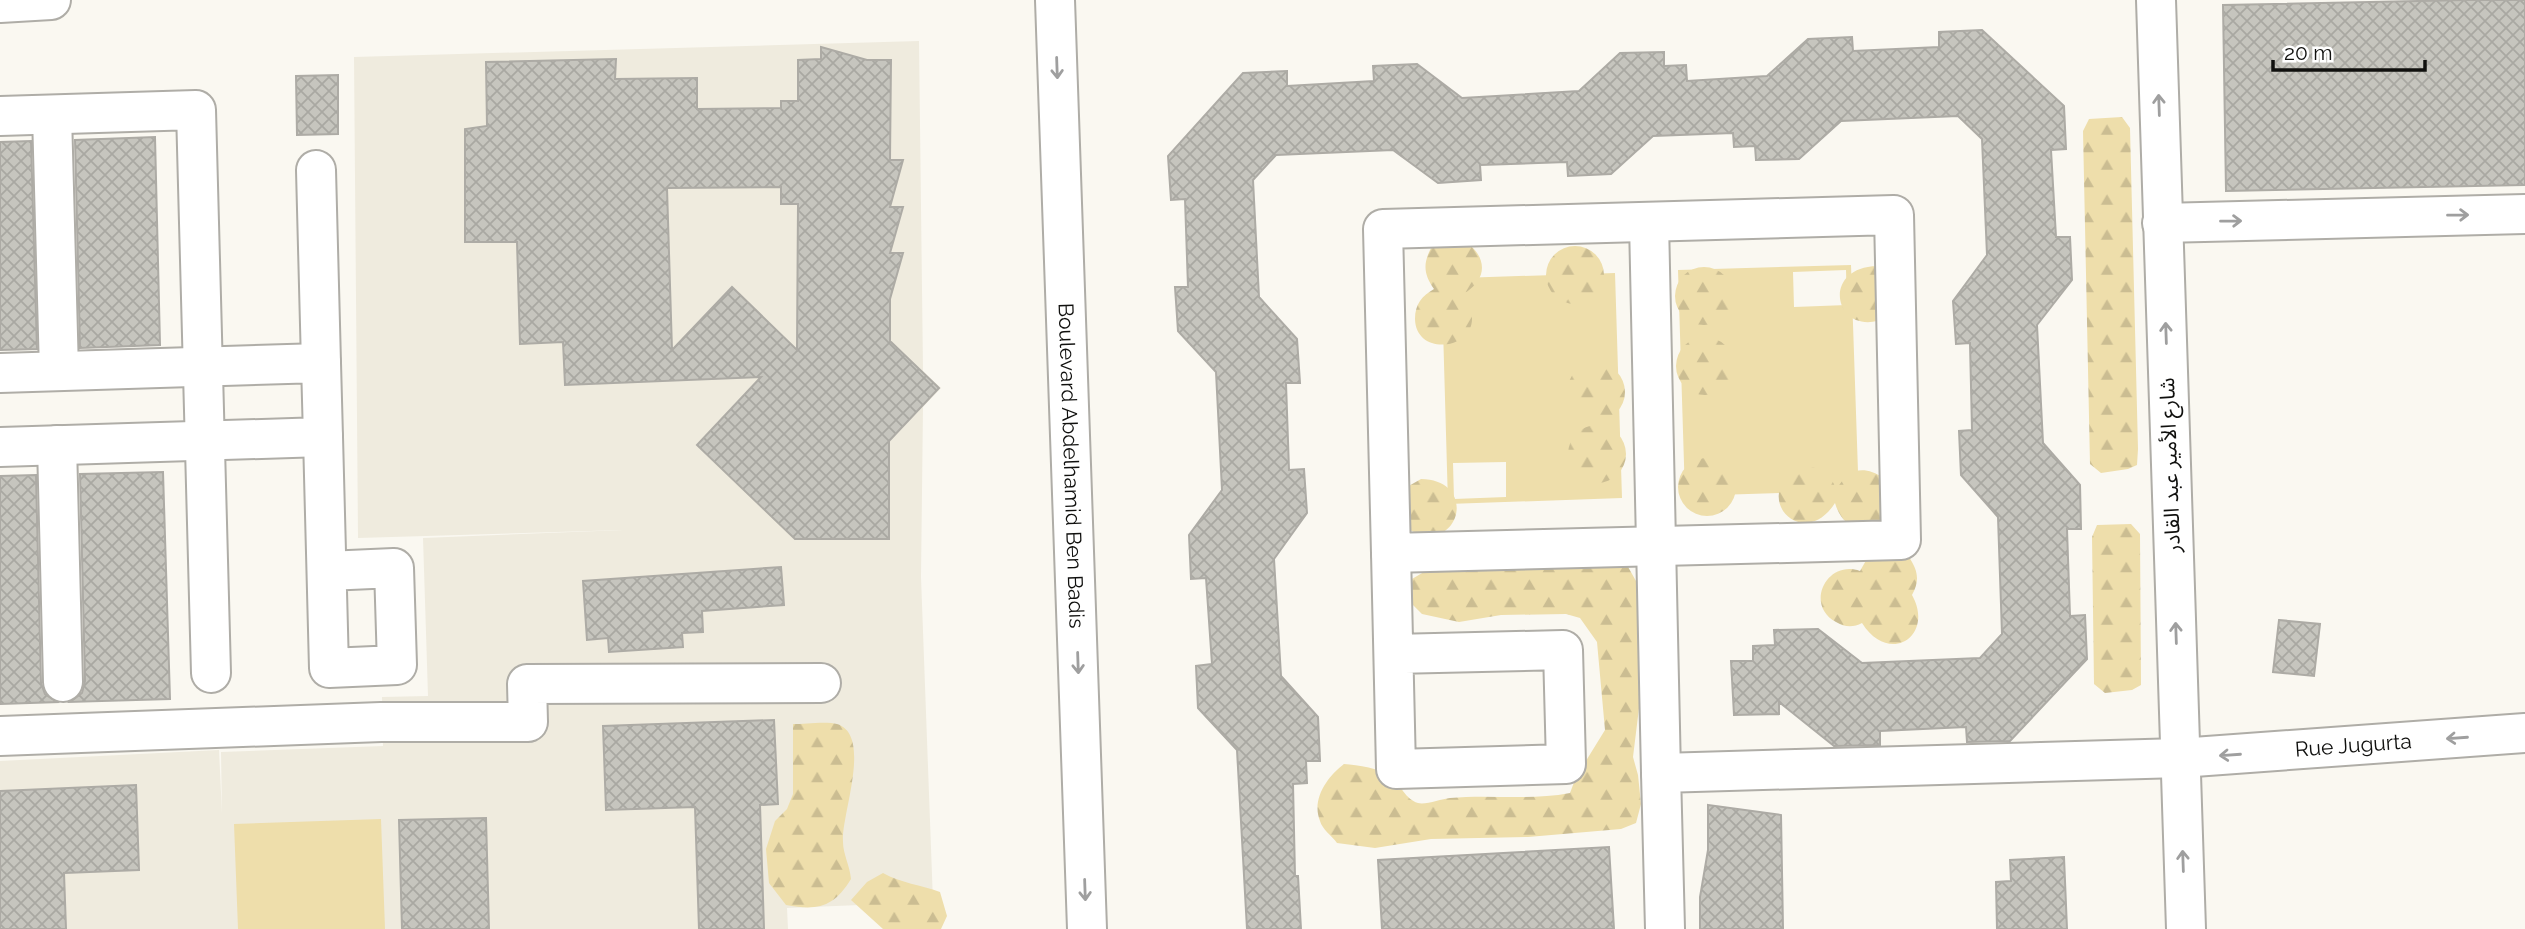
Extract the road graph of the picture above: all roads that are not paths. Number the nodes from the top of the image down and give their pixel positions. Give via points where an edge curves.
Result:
1 (51, 0) edge
2 (1055, 0) edge
3 (2156, 0) edge
4 (0, 3) edge
5 (52, 114) junction
6 (0, 116) edge
7 (316, 170) dead end
8 (2525, 214) edge
9 (1648, 222) junction
10 (2162, 223) junction
11 (321, 363) junction
12 (202, 366) junction
13 (59, 371) junction
14 (0, 373) edge
15 (323, 437) junction
16 (205, 441) junction
17 (57, 445) junction
18 (0, 447) edge
19 (1656, 546) junction
20 (1391, 553) junction
21 (327, 571) dead end
22 (1394, 654) junction
23 (211, 673) dead end
24 (63, 682) dead end
25 (821, 683) dead end
26 (2525, 733) edge
27 (0, 736) edge
28 (2180, 758) junction
29 (1661, 773) junction
30 (1087, 929) edge
31 (1665, 929) edge
32 (2186, 929) edge

1 - 4 street
2 -> 30 street, Boulevard Abdelhamid Ben Badis
10 -> 3 street, شارع الأمير عبد القادر
5 - 6 street
5 - 12 street via 196,110
5 - 13 street
7 - 11 street
10 -> 8 street
9 - 19 street
9 - 19 street via 1894,215 1901,540
9 - 20 street via 1383,229
28 -> 10 street, شارع الأمير عبد القادر
11 - 12 street
11 - 15 street
12 - 13 street
12 - 16 street
13 - 14 street
15 - 16 street
15 - 21 street
16 - 17 street
16 - 23 street
17 - 18 street
17 - 24 street
19 - 20 street
19 - 29 street
20 - 22 street
22 - 22 street via 1396,769 1566,764 1563,650
25 - 27 street via 527,684 528,722
26 -> 28 street, Rue Jugurta
28 - 29 street, Rue Jugurta
32 -> 28 street, شارع الأمير عبد القادر
29 - 31 street

